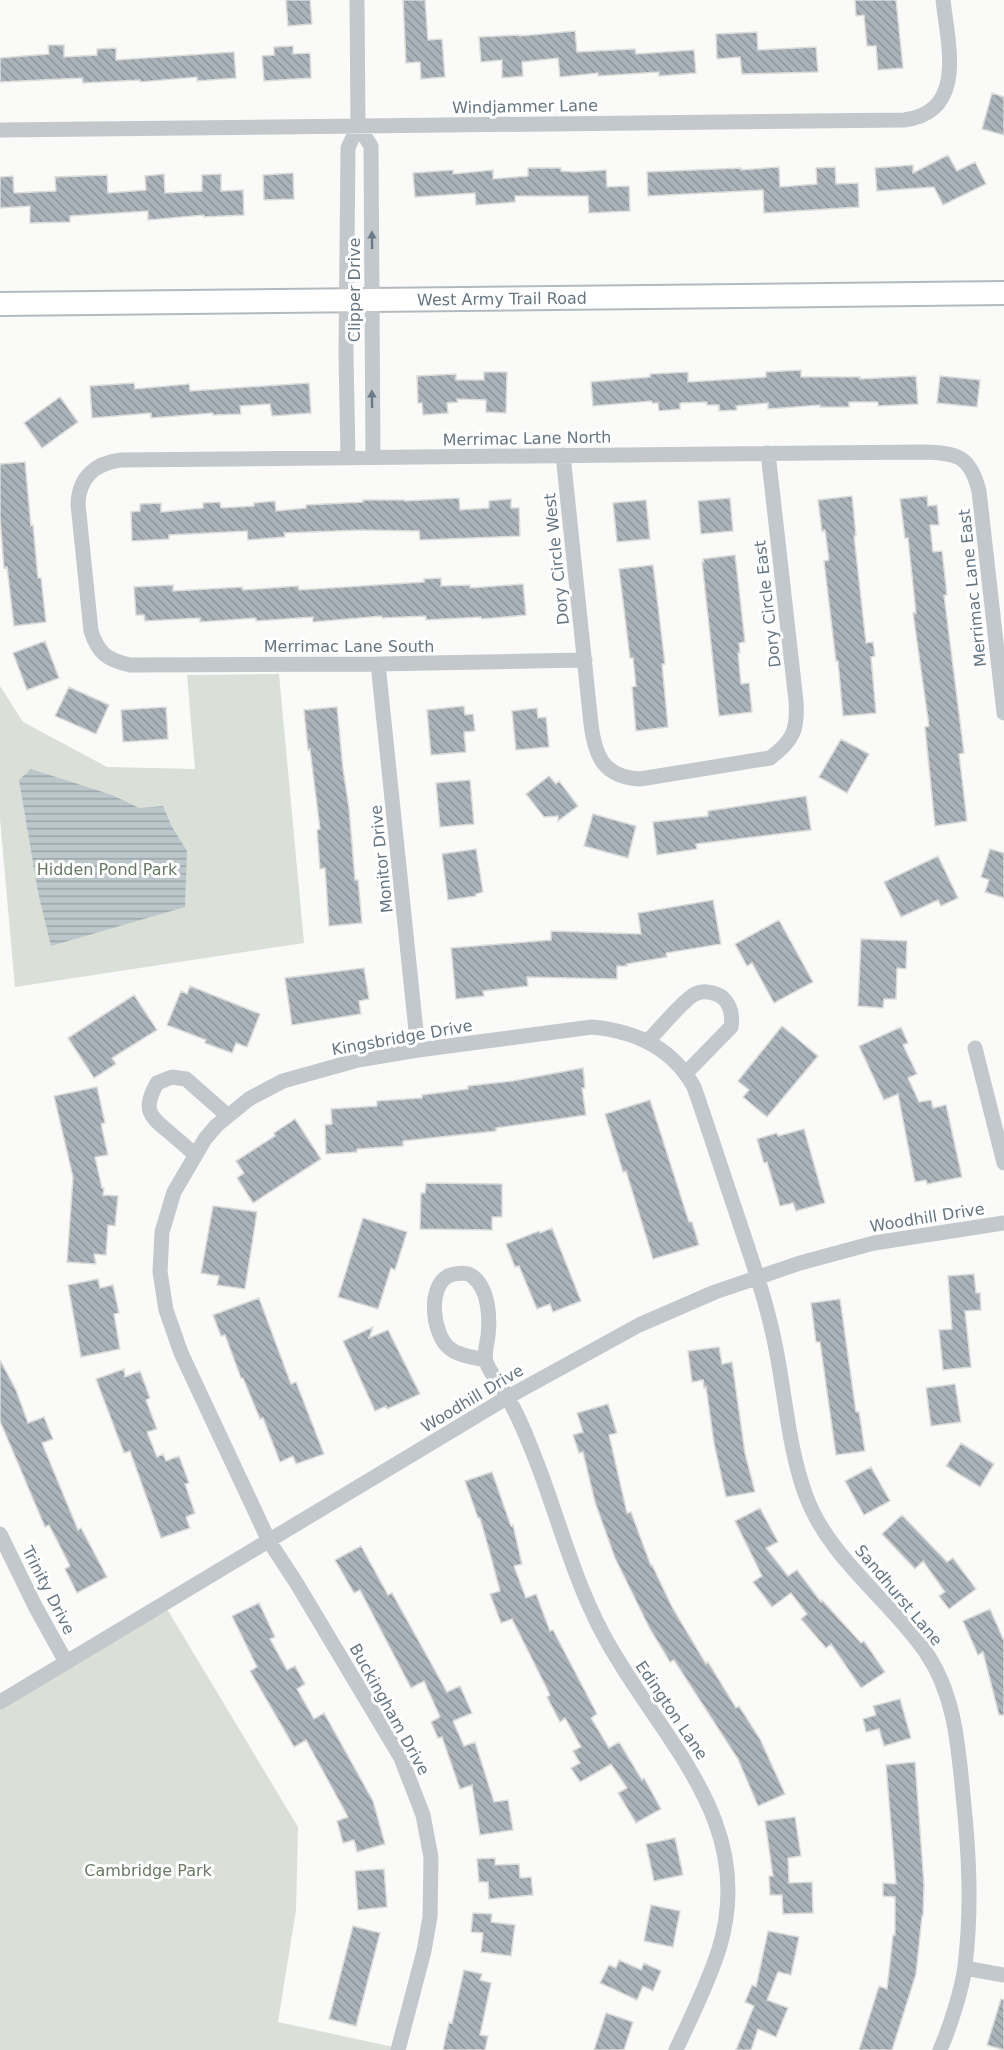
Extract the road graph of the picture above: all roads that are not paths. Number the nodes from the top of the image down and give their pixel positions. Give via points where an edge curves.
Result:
1 (357, 0) edge
2 (944, 0) edge
3 (358, 126) junction
4 (0, 130) edge
5 (1004, 293) edge
6 (371, 298) junction
7 (348, 299) junction
8 (0, 304) edge
9 (768, 453) junction
10 (563, 455) junction
11 (348, 457) junction
12 (373, 457) junction
13 (966, 462) joint
14 (585, 660) junction
15 (115, 662) joint
16 (378, 664) junction
17 (1004, 713) edge
18 (784, 748) joint
19 (648, 1041) junction
20 (975, 1047) dead end
21 (418, 1050) junction
22 (686, 1073) junction
23 (228, 1116) junction
24 (195, 1155) junction
25 (1004, 1163) edge
26 (1004, 1223) edge
27 (758, 1277) junction
28 (485, 1360) junction
29 (508, 1397) junction
30 (0, 1534) edge
31 (269, 1541) junction
32 (66, 1662) junction
33 (0, 1702) edge
34 (965, 1968) junction
35 (1004, 1975) edge
36 (398, 2050) edge
37 (676, 2050) edge
38 (940, 2050) edge

1 - 3 street, Clipper Drive
2 - 3 street, Windjammer Lane via 949,84 937,105 917,119
3 - 4 street, Windjammer Lane
6 -> 3 street, Clipper Drive via 371,146
3 - 7 street, Clipper Drive via 348,148
5 - 6 main road, West Army Trail Road
6 - 7 main road, West Army Trail Road
12 -> 6 street, Clipper Drive
7 - 8 main road, West Army Trail Road
7 - 11 street, Clipper Drive
9 - 10 street, Merrimac Lane North
9 - 13 street, Merrimac Lane North via 922,452 953,454
9 - 18 street, Dory Circle East via 796,701 796,724
10 - 12 street, Merrimac Lane North
10 - 14 street, Dory Circle West
11 - 12 street, Merrimac Lane North
11 - 15 street, Merrimac Lane North via 122,460 110,461 89,472 78,494 78,504 91,631 101,651
13 - 17 street, Merrimac Lane East via 979,491
14 - 16 street, Merrimac Lane South
14 - 18 street, Dory Circle West via 598,757 624,778 640,779 770,758
15 - 16 street, Merrimac Lane South
16 - 21 street, Monitor Drive
19 - 21 street, Kingsbridge Drive via 617,1029 592,1027
19 - 22 street, Kingsbridge Drive
19 - 22 street via 697,993 708,992 724,999 731,1013 731,1027
20 - 25 street
21 - 23 street, Kingsbridge Drive via 294,1077 249,1099
22 - 27 street, Kingsbridge Drive
23 - 24 street, Kingsbridge Drive
23 - 24 street via 186,1079 172,1077 157,1083 149,1109 154,1120
24 - 31 street, Kingsbridge Drive via 174,1192 162,1232 160,1272 166,1310 181,1353
26 - 27 street, Woodhill Drive via 874,1243
27 - 29 street, Woodhill Drive via 639,1325
27 - 34 street, Sandhurst Lane via 773,1333 793,1453 806,1497 831,1542 927,1653 948,1697 957,1737 969,1856
28 - 28 street via 488,1310 479,1283 468,1274 447,1276 435,1294 434,1310 441,1337 459,1354
28 - 29 street, Edington Lane
29 - 31 street, Woodhill Drive
29 - 37 street, Edington Lane via 602,1633 694,1776 722,1841 727,1882 719,1948
30 - 32 street, Trinity Drive
31 - 32 street, Woodhill Drive
31 - 36 street, Buckingham Drive via 401,1758 423,1815 431,1857 430,1917
32 - 33 street, Woodhill Drive
34 - 35 street
34 - 38 street, Sandhurst Lane

